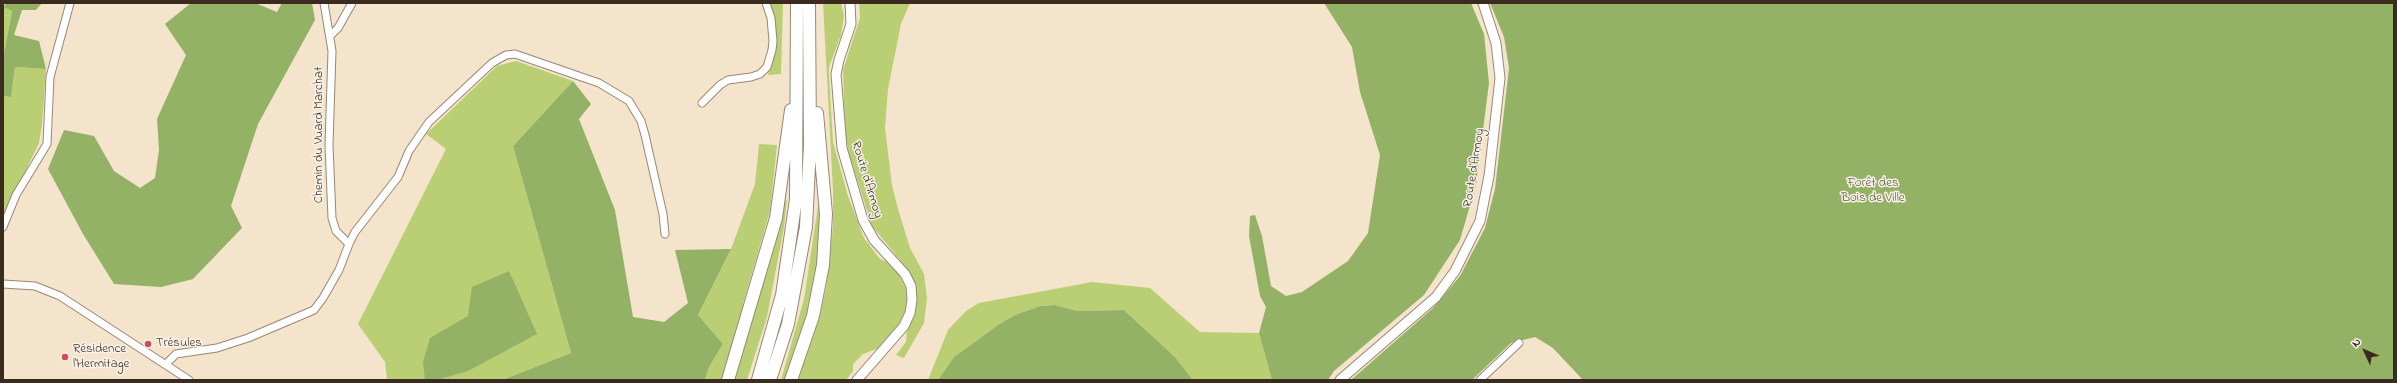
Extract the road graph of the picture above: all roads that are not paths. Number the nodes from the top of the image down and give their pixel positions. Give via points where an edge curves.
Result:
1 (70, 3) edge
2 (324, 3) edge
3 (352, 3) edge
4 (766, 3) edge
5 (797, 3) edge
6 (809, 3) edge
7 (850, 3) edge
8 (1483, 3) edge
9 (331, 35) junction
10 (810, 37) junction
11 (797, 51) junction
12 (702, 103) dead end
13 (3, 227) edge
14 (665, 234) dead end
15 (349, 244) junction
16 (3, 284) edge
17 (1519, 343) dead end
18 (166, 364) junction
19 (189, 380) edge
20 (728, 380) edge
21 (758, 380) edge
22 (770, 380) edge
23 (790, 380) edge
24 (857, 380) edge
25 (1340, 380) edge
26 (1480, 380) edge

1 - 13 street via 50,77 47,144 16,195
2 - 9 street, Chemin du Vuard Marchat via 326,23
3 - 9 street via 338,28
4 - 12 street via 771,18 773,40 767,67 760,74 728,80
5 - 11 highway
6 - 10 highway
7 - 24 main road, Route d'Armoy via 851,24 836,74 842,148 863,220 874,240 905,274 912,300 910,313 900,333
8 - 25 main road, Route d'Armoy via 1496,43 1500,78 1490,176 1480,221 1455,271 1436,297
9 - 15 street, Chemin du Vuard Marchat via 329,179 332,218 336,231
10 - 22 highway via 810,165 806,227 791,311
10 - 23 highway via 825,193 826,232 816,304
11 - 20 highway via 785,165 776,218
11 - 21 highway via 798,174 793,232 782,295
14 - 15 street via 645,135 641,121 629,101 599,83 515,54 506,55 492,63 429,122 409,151 398,177
15 - 18 street via 339,270 314,310 217,348 176,354
16 - 18 street via 26,284 52,292
17 - 26 street
18 - 19 street

